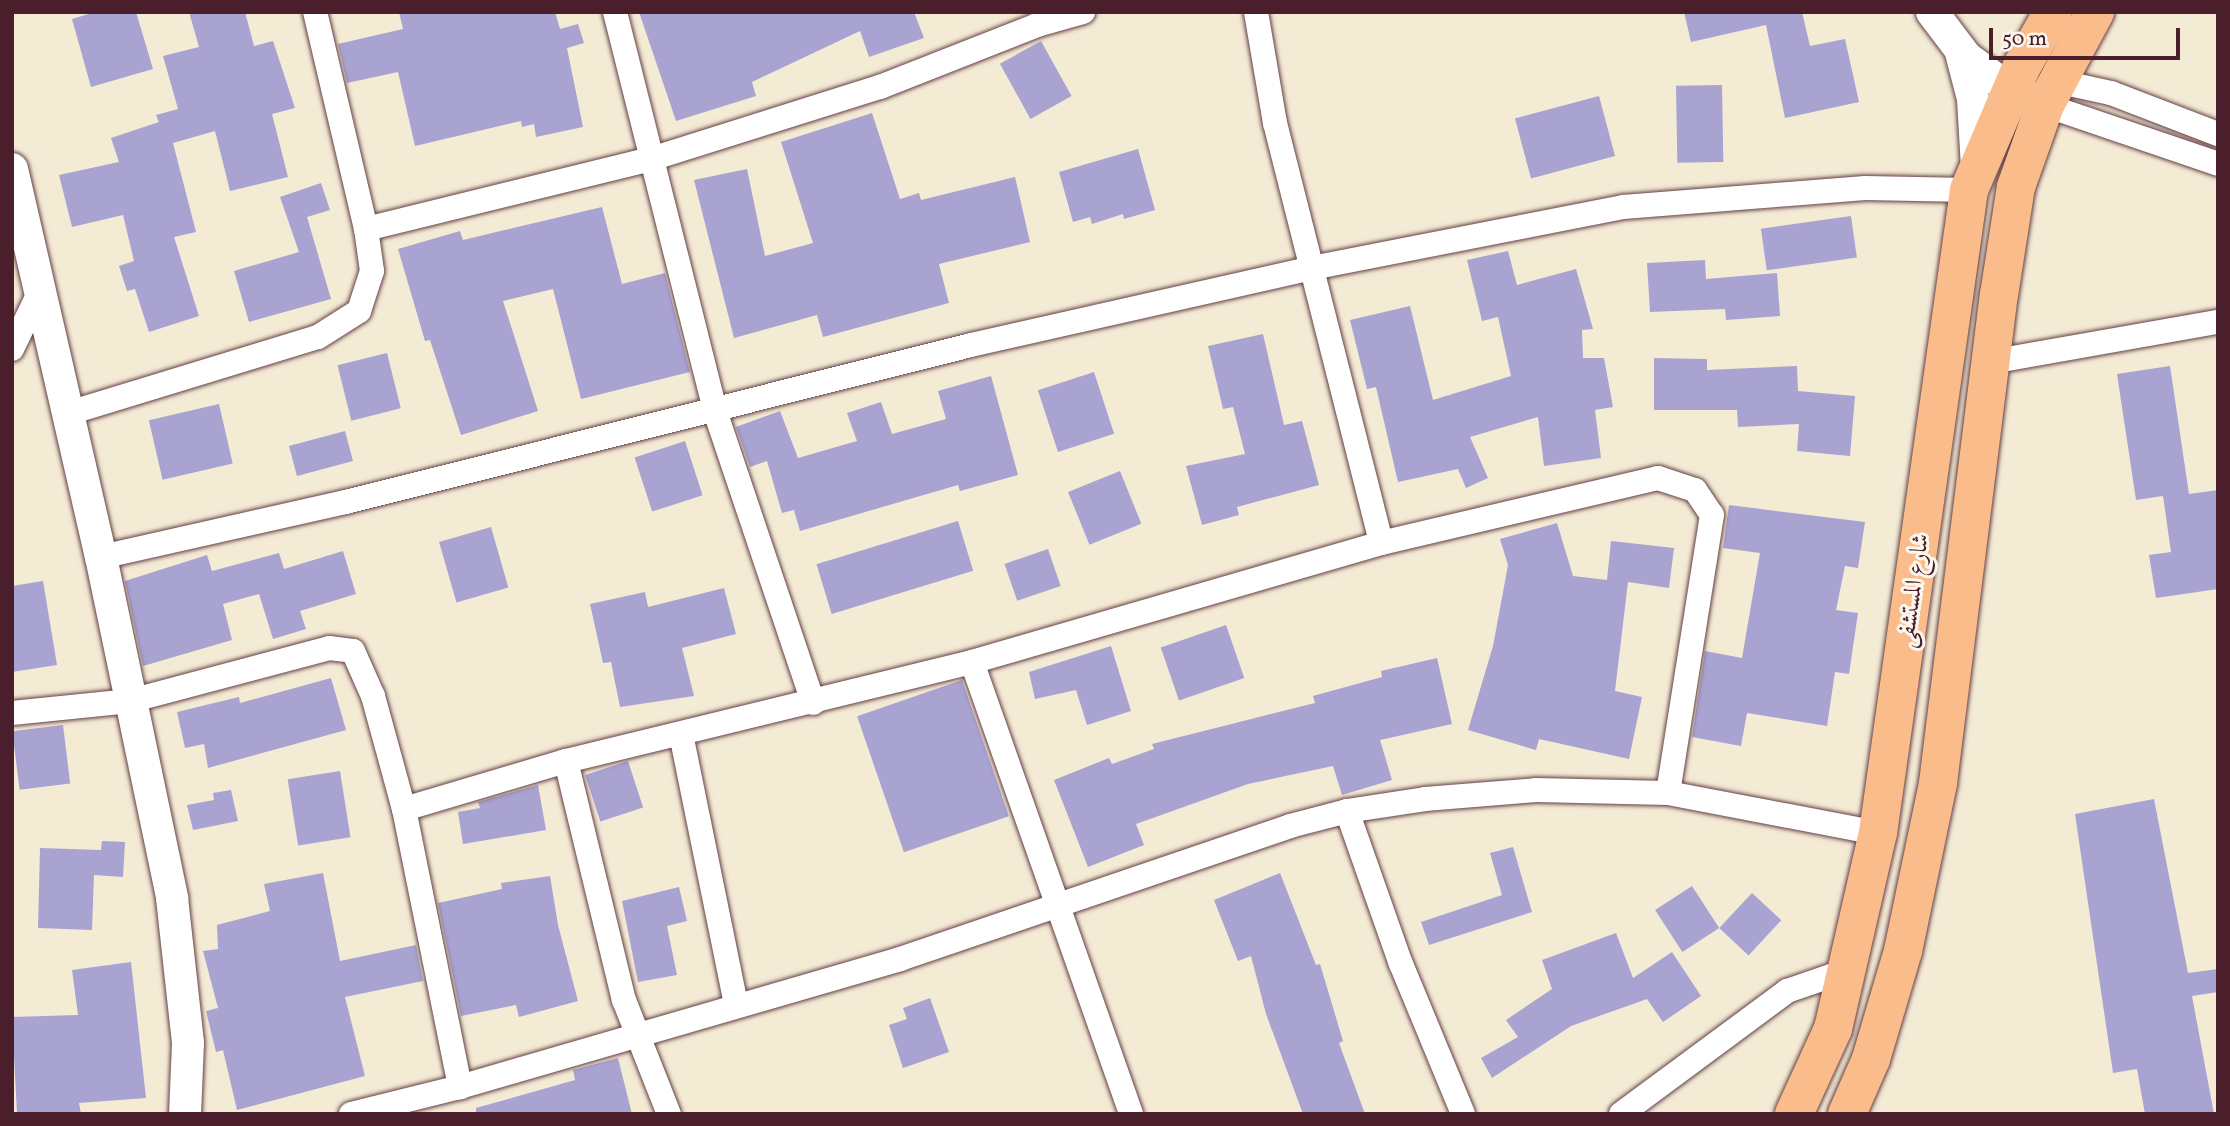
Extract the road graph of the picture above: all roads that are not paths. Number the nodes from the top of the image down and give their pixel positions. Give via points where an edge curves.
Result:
1 (315, 12) edge
2 (615, 12) edge
3 (1083, 12) edge
4 (1256, 12) edge
5 (1932, 12) edge
6 (2053, 12) edge
7 (2095, 12) edge
8 (1960, 49) junction
9 (2034, 86) junction
10 (2218, 134) edge
11 (652, 159) junction
12 (2218, 164) edge
13 (12, 169) edge
14 (1973, 179) junction
15 (366, 229) junction
16 (1312, 268) junction
17 (40, 291) junction
18 (2218, 322) edge
19 (12, 349) edge
20 (1990, 362) junction
21 (715, 411) junction
22 (69, 414) junction
23 (1381, 543) junction
24 (101, 556) junction
25 (972, 662) junction
26 (130, 701) junction
27 (813, 703) junction
28 (12, 713) edge
29 (681, 734) junction
30 (566, 761) junction
31 (1668, 793) junction
32 (404, 808) junction
33 (1347, 811) junction
34 (1878, 833) junction
35 (1060, 907) junction
36 (1848, 970) junction
37 (736, 1005) junction
38 (638, 1032) junction
39 (460, 1087) junction
40 (185, 1114) edge
41 (351, 1114) edge
42 (669, 1114) edge
43 (1131, 1114) edge
44 (1463, 1114) edge
45 (1621, 1114) edge
46 (1794, 1114) edge
47 (1847, 1114) edge

1 - 15 street
2 - 11 street
3 - 11 street via 1037,25 880,87
4 - 16 street via 1275,123
5 - 8 street
6 - 9 main road
7 - 9 main road
8 - 9 street
8 - 14 street via 1973,99
9 - 10 street via 2111,93
9 - 12 street
9 - 14 main road, شارع المستشفى
9 - 20 main road, شارع المستشفى
11 - 15 street
11 - 21 street
13 - 17 street
14 - 16 street via 1623,207
14 - 34 main road, شارع المستشفى
15 - 22 street via 370,285 359,311 349,321 318,337
16 - 21 street via 971,345
16 - 23 street
17 - 19 street
17 - 22 street
18 - 20 street
20 - 47 main road, شارع المستشفى via 1938,783 1903,951 1871,1059
21 - 24 street via 346,502
21 - 27 street
22 - 24 street
23 - 25 street
23 - 31 street via 1658,478 1695,490 1712,514
24 - 26 street
25 - 27 street
25 - 35 street
26 - 28 street
26 - 32 street via 341,646 360,660
26 - 40 street via 172,898 188,1044
27 - 29 street
29 - 30 street
29 - 37 street
30 - 32 street
30 - 38 street via 624,1000
31 - 33 street via 1536,790
31 - 34 street
32 - 39 street
33 - 35 street via 1290,826
33 - 44 street via 1401,964
34 - 36 main road, شارع المستشفى
35 - 37 street
35 - 43 street
36 - 45 street via 1787,991
36 - 46 main road, شارع المستشفى via 1833,1029
37 - 38 street
38 - 39 street
38 - 42 street
39 - 41 street

